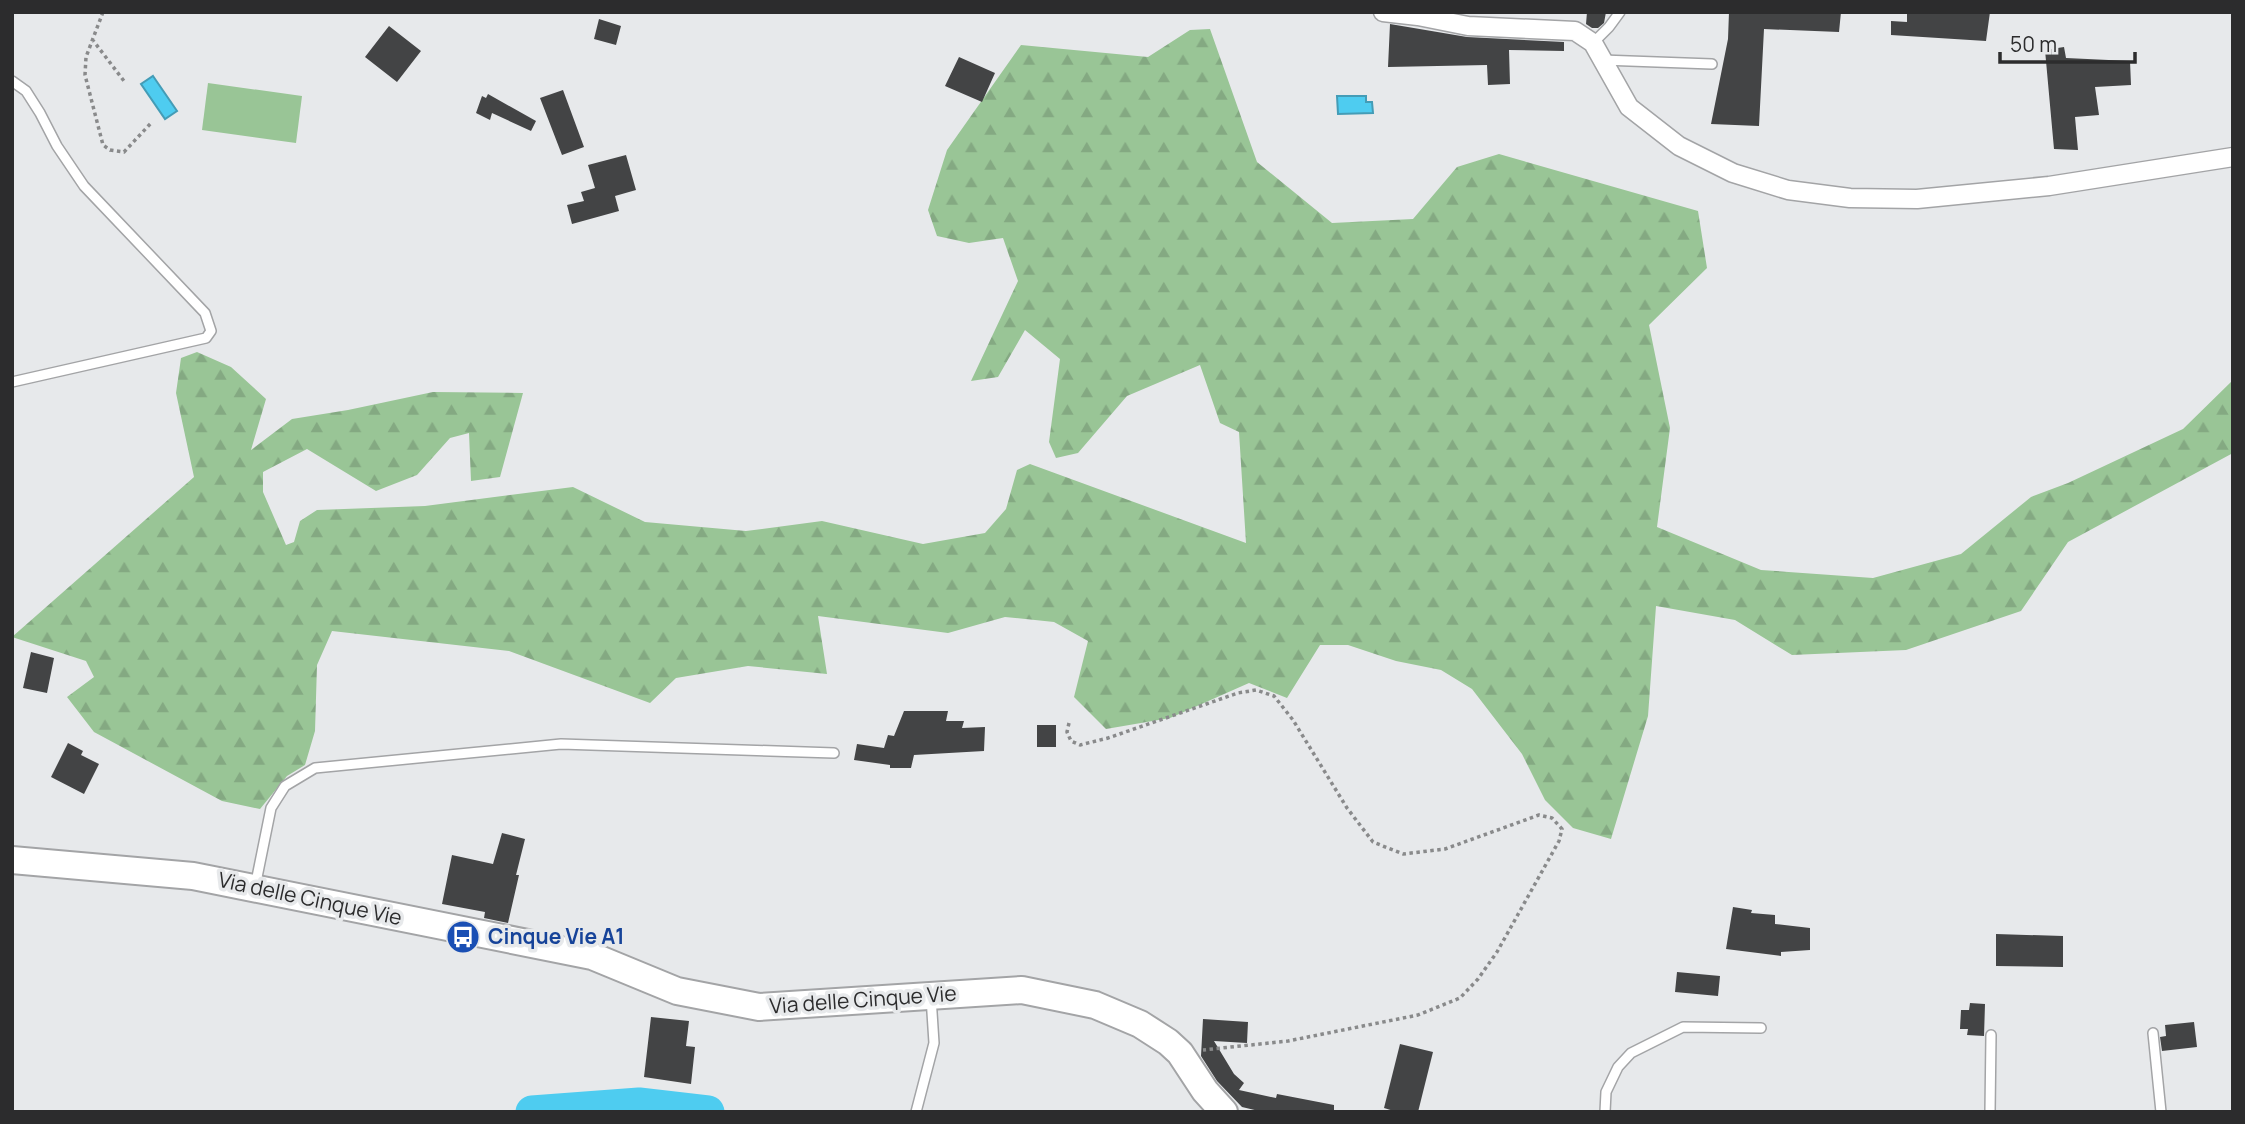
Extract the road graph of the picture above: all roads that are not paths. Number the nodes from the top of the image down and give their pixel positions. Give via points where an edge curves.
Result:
1 (1383, 12) edge
2 (1620, 12) edge
3 (1593, 43) junction
4 (1602, 60) junction
5 (1712, 64) dead end
6 (12, 81) edge
7 (2233, 157) edge
8 (12, 382) edge
9 (834, 753) dead end
10 (12, 860) edge
11 (255, 888) junction
12 (932, 996) junction
13 (1762, 1028) dead end
14 (2153, 1033) dead end
15 (1991, 1035) dead end
16 (916, 1112) edge
17 (1224, 1112) edge
18 (1605, 1112) edge
19 (1990, 1112) edge
20 (2161, 1112) edge

1 - 3 street via 1468,26 1575,32
2 - 3 lane
3 - 4 street
4 - 5 lane
4 - 7 street via 1629,107 1679,146 1733,173 1788,190 1917,200 2049,186
6 - 8 lane via 26,91 84,187 205,313 212,331 206,338
9 - 11 lane via 561,744 315,768 285,786 271,808
10 - 11 street, Via delle Cinque Vie via 193,876
11 - 12 street, Via delle Cinque Vie via 592,957 677,991 759,1007
12 - 16 lane via 934,1043
12 - 17 street, Via delle Cinque Vie via 1022,990 1095,1004 1168,1042
13 - 18 lane via 1683,1027 1631,1053 1606,1092
14 - 20 lane
15 - 19 lane

